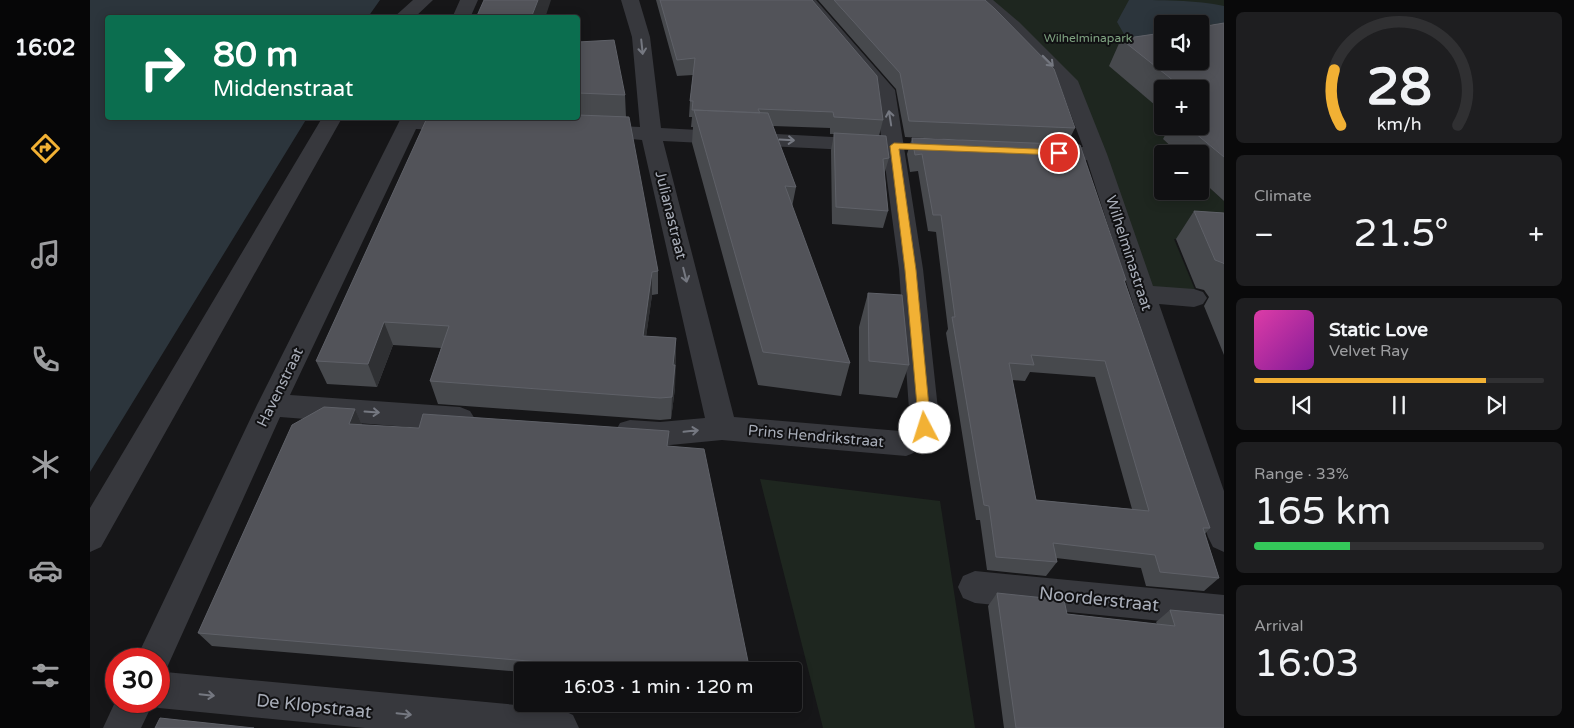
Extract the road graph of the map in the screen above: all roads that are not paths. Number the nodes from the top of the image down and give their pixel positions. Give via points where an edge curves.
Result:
1 (424, 0) edge
2 (469, 0) edge
3 (630, 0) edge
4 (807, 0) edge
5 (983, 0) edge
6 (406, 15) edge
7 (462, 15) edge
8 (331, 120) edge
9 (410, 120) edge
10 (476, 125) edge
11 (573, 130) edge
12 (651, 134) junction
13 (904, 146) junction
14 (1028, 151) edge
15 (1096, 154) junction
16 (1142, 294) junction
17 (1194, 298) dead end
18 (271, 405) junction
19 (484, 421) edge
20 (722, 428) junction
21 (602, 430) edge
22 (90, 537) edge
23 (1224, 538) edge
24 (975, 587) dead end
25 (1224, 611) edge
26 (159, 648) edge
27 (170, 691) edge
28 (129, 713) edge
29 (470, 724) edge
30 (122, 728) edge
31 (560, 728) edge

1 - 6 street
2 - 7 street
3 -> 12 street, Julianastraat via 640,37
13 -> 4 street, Prins Hendrikstraat via 885,90
5 -> 15 street, Wilhelminastraat via 1068,80
8 - 22 street
9 - 10 street
9 - 18 street, Havenstraat
11 - 12 street
12 -> 13 street
12 -> 20 street, Julianastraat
13 - 20 street, Prins Hendrikstraat via 925,428 906,444
14 - 15 street
15 - 16 street, Wilhelminastraat
16 - 17 street
16 - 23 street, Wilhelminastraat
18 -> 19 street
18 - 26 street, Havenstraat
21 -> 20 street via 660,434
24 - 25 street, Noorderstraat
27 -> 29 street, De Klopstraat
28 - 30 street
29 - 31 street, De Klopstraat

